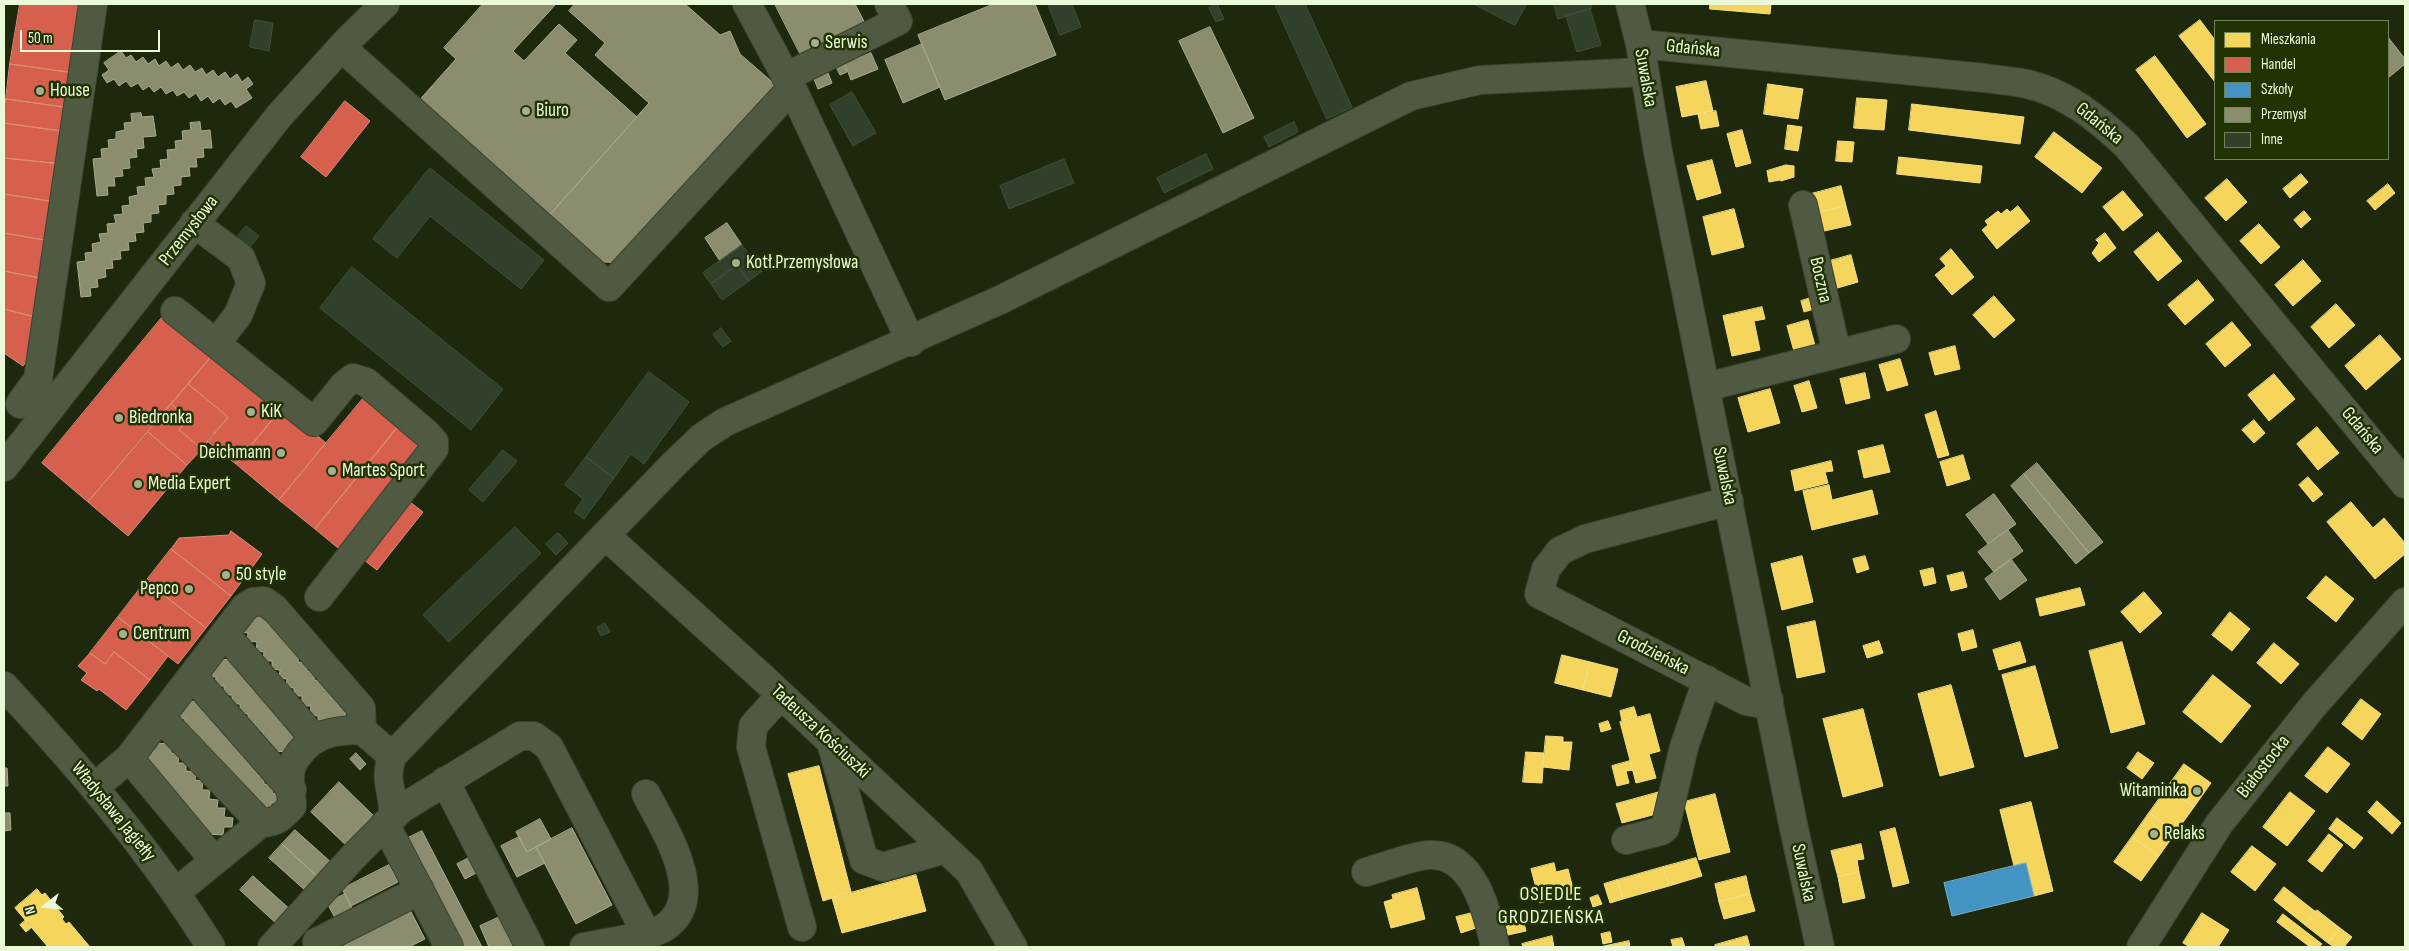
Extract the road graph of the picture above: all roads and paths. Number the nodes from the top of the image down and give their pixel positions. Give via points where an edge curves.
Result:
1 (93, 4) edge
2 (385, 4) edge
3 (747, 4) edge
4 (889, 4) edge
5 (1630, 4) edge
6 (1640, 44) junction
7 (350, 55) dead end
8 (1644, 72) junction
9 (789, 82) junction
10 (1803, 205) dead end
11 (194, 224) junction
12 (175, 310) dead end
13 (1896, 340) dead end
14 (217, 342) junction
15 (911, 342) junction
16 (1837, 354) junction
17 (1706, 387) junction
18 (21, 405) edge
19 (4, 468) edge
20 (2405, 484) edge
21 (1730, 501) junction
22 (606, 536) junction
23 (319, 597) dead end
24 (2405, 602) edge
25 (225, 634) junction
26 (192, 676) junction
27 (1708, 680) junction
28 (4, 686) edge
29 (781, 695) junction
30 (1769, 700) junction
31 (160, 718) junction
32 (362, 730) junction
33 (314, 738) junction
34 (831, 742) junction
35 (392, 756) junction
36 (129, 758) junction
37 (445, 781) junction
38 (95, 787) junction
39 (292, 790) junction
40 (646, 794) dead end
41 (389, 820) junction
42 (261, 823) junction
43 (1626, 840) dead end
44 (945, 849) junction
45 (214, 860) junction
46 (1366, 872) dead end
47 (420, 890) junction
48 (175, 892) junction
49 (302, 915) junction
50 (802, 927) dead end
51 (646, 933) junction
52 (318, 945) edge
53 (444, 946) edge
54 (211, 947) edge
55 (272, 947) edge
56 (530, 947) edge
57 (584, 947) edge
58 (1012, 947) edge
59 (1495, 947) edge
60 (1820, 947) edge
61 (2141, 947) edge

1 - 18 street via 38,379
2 - 11 street, Przemysłowa via 315,75
3 - 9 street
4 - 9 street via 898,21
5 - 6 street, Suwalska
6 - 8 street, Suwalska
6 - 20 street, Gdańska via 1985,78 2027,84 2067,99 2104,124 2127,146
7 - 9 street via 609,287
8 - 15 street via 1480,80 1411,96
8 - 17 street, Suwalska
9 - 15 street
10 - 16 street, Boczna
11 - 14 street via 241,258 251,282 238,316
11 - 18 street, Przemysłowa
12 - 14 street
13 - 16 street
14 - 23 street via 314,422 344,384 353,378 366,382 434,442 434,449
15 - 22 street via 725,422 675,463
16 - 17 street
17 - 21 street, Suwalska
18 - 19 street, Przemysłowa
21 - 27 street, Grodzieńska via 1585,539 1560,551 1546,569 1539,594
21 - 30 street, Suwalska
22 - 29 street, Tadeusza Kościuszki
22 - 35 street
24 - 61 street, Białostocka via 2314,705 2219,824
25 - 26 street
25 - 32 street via 245,607 264,601 275,609 361,708
25 - 33 street
26 - 31 street
26 - 39 street
27 - 30 street, Grodzieńska via 1746,700 1757,703
27 - 43 street via 1684,746 1665,828
28 - 38 street, Władysława Jagiełły
29 - 34 street, Tadeusza Kościuszki
29 - 50 street via 753,726 750,736
30 - 60 street, Suwalska
31 - 36 street
31 - 42 street
32 - 33 street via 338,730
32 - 35 street
33 - 39 street via 292,763
34 - 44 street, Tadeusza Kościuszki
34 - 44 street via 864,860 883,867
35 - 41 street via 387,779 394,804
36 - 38 street
36 - 45 street
37 - 41 street
37 - 51 street via 520,736 534,736 542,741 549,747
37 - 56 street
38 - 48 street, Władysława Jagiełły
39 - 42 street via 292,806 281,818 272,823
40 - 51 street via 675,852 685,884 682,910 664,928
41 - 47 street
41 - 49 street
42 - 45 street
44 - 58 street, Tadeusza Kościuszki via 968,871
45 - 48 street
46 - 59 street via 1428,855 1450,859 1462,868 1480,892
47 - 52 street
47 - 53 street
48 - 54 street, Władysława Jagiełły
49 - 52 street
49 - 55 street
51 - 57 street

